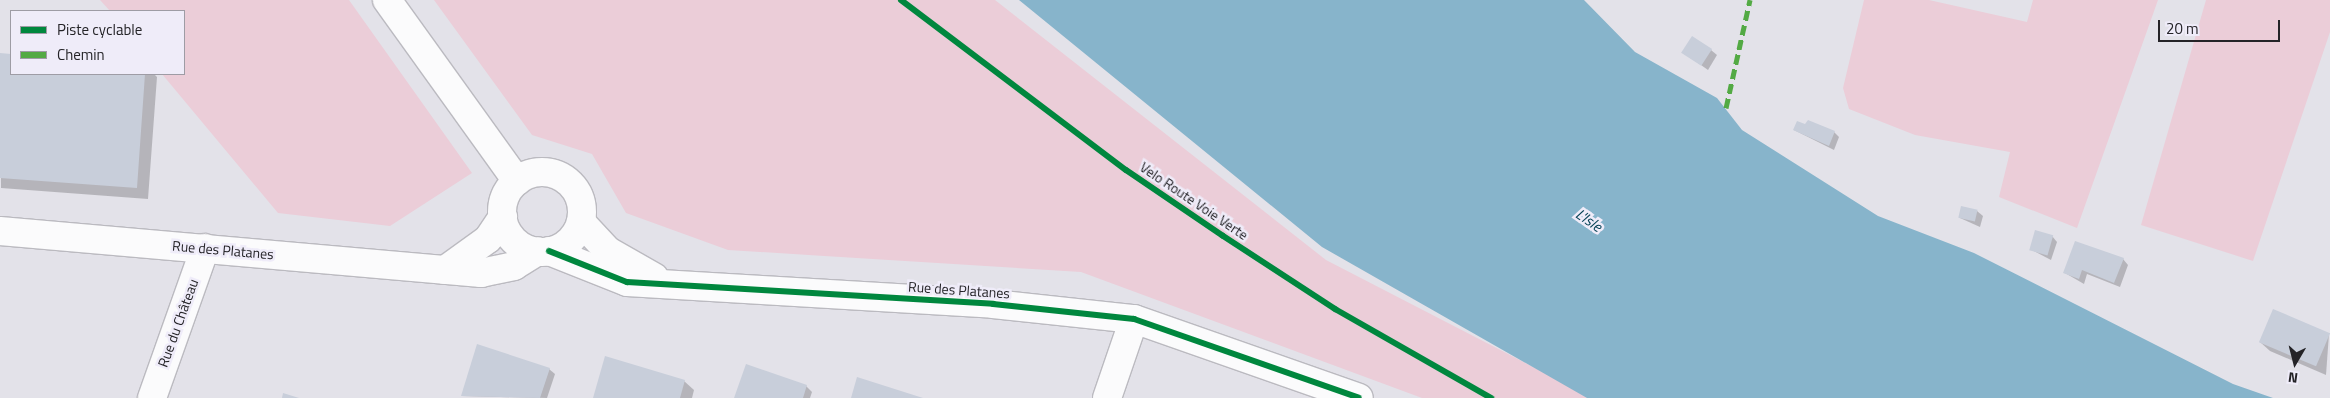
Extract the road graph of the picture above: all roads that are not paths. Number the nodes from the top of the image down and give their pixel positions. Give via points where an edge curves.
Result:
1 (387, 0) edge
2 (517, 181) junction
3 (503, 217) junction
4 (581, 222) junction
5 (0, 231) edge
6 (205, 248) junction
7 (543, 251) junction
8 (445, 270) junction
9 (672, 285) junction
10 (1134, 318) junction
11 (152, 398) edge
12 (1107, 398) edge
13 (1359, 398) edge

1 - 2 street
2 - 3 street via 504,203
2 - 4 street via 540,172 564,179 580,197
3 - 7 street, Rue des Platanes via 514,240
3 - 8 street via 488,239
4 - 7 street, Rue des Platanes via 569,241
4 - 9 street, Rue des Platanes via 608,251
5 - 6 street, Rue des Platanes
6 - 8 street, Rue des Platanes
6 - 11 street, Rue du Château
7 - 8 street, Rue des Platanes via 497,272
7 - 9 street, Rue des Platanes via 627,282
9 - 10 street, Rue des Platanes via 993,304
10 - 12 street
10 - 13 street, Rue des Platanes

